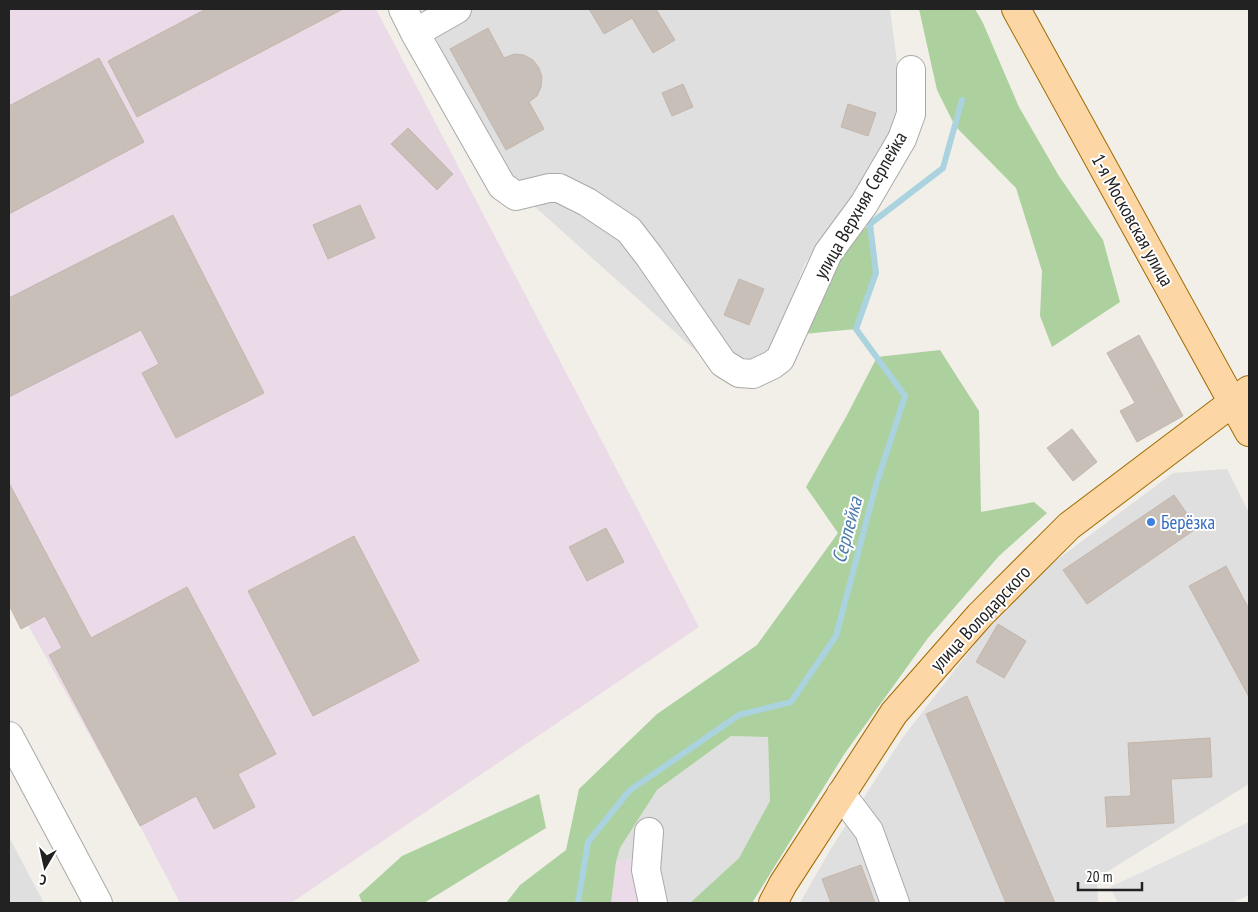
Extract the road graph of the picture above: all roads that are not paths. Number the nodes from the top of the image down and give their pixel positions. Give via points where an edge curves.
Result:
1 (403, 9) edge
2 (457, 9) edge
3 (1016, 9) edge
4 (415, 33) junction
5 (911, 70) dead end
6 (1241, 396) edge
7 (1249, 432) edge
8 (9, 736) edge
9 (841, 794) junction
10 (649, 832) dead end
11 (98, 903) edge
12 (653, 903) edge
13 (773, 903) edge
14 (895, 903) edge

1 - 4 street
2 - 4 street
3 - 6 main road, 1-я Московская улица
4 - 5 street, улица Верхняя Серпейка via 502,186 516,196 559,188 629,230 723,363 739,372 753,374 772,366 780,358 828,253 864,204 902,138 911,114
6 - 7 main road, 1-я Московская улица
6 - 9 main road, улица Володарского via 1069,526 980,615 894,713
8 - 11 street
9 - 13 main road, улица Володарского
9 - 14 street via 869,830
10 - 12 street via 646,870

